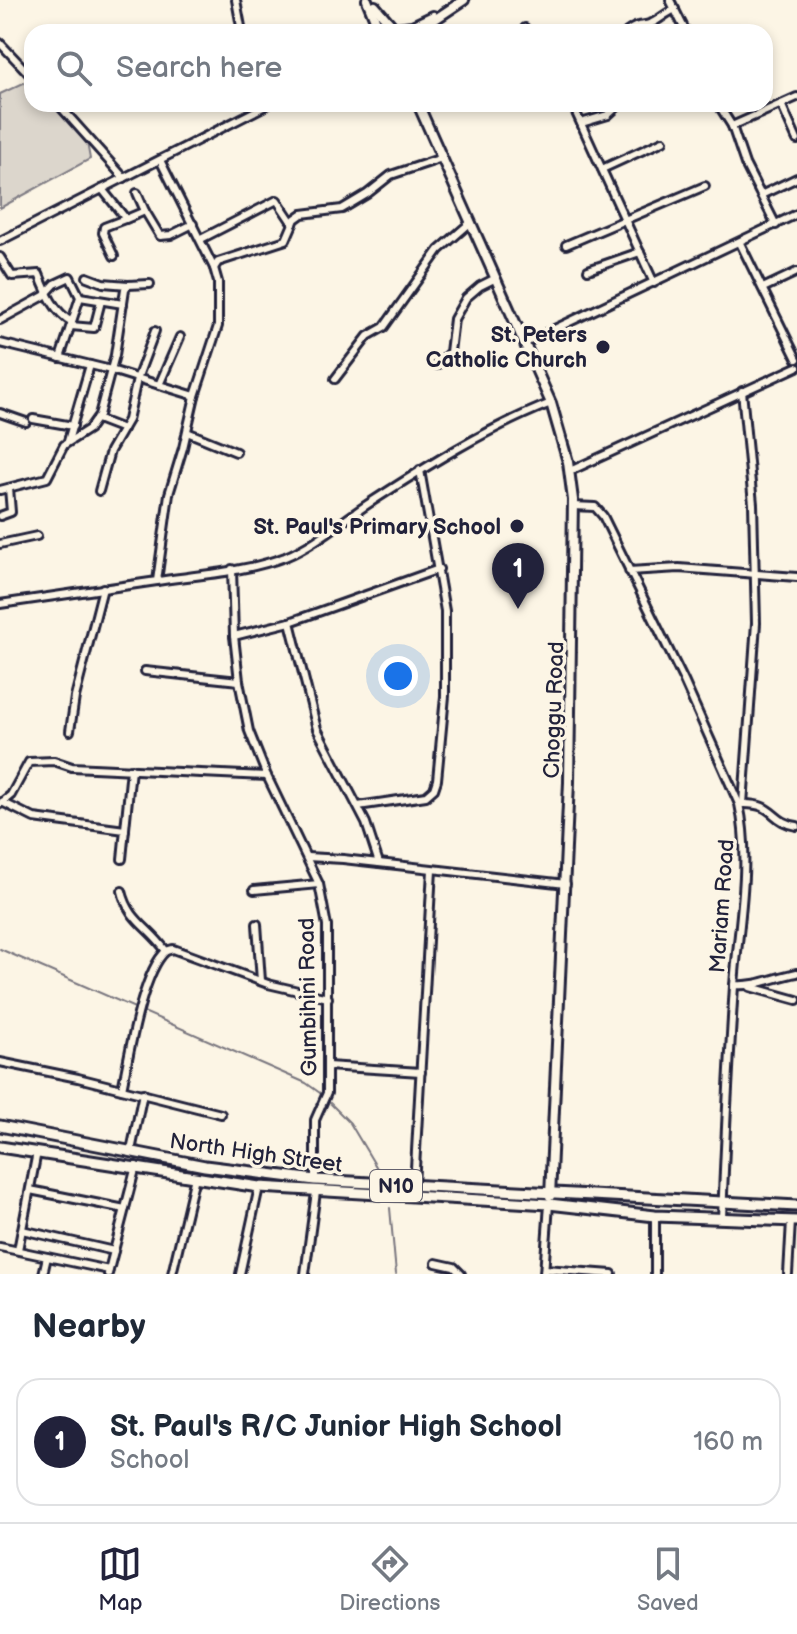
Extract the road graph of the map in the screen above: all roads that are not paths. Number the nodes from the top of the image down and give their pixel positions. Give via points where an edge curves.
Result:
1 (236, 0) edge
2 (369, 0) edge
3 (464, 0) edge
4 (670, 0) edge
5 (675, 9) junction
6 (442, 13) junction
7 (240, 24) edge
8 (378, 24) edge
9 (392, 24) edge
10 (417, 24) edge
11 (427, 24) edge
12 (650, 24) edge
13 (682, 24) edge
14 (0, 43) edge
15 (24, 68) edge
16 (797, 97) edge
17 (781, 104) junction
18 (773, 108) edge
19 (65, 112) edge
20 (252, 112) edge
21 (422, 112) edge
22 (576, 112) edge
23 (611, 112) edge
24 (723, 112) edge
25 (763, 112) edge
26 (581, 123) junction
27 (732, 126) junction
28 (797, 140) edge
29 (663, 141) dead end
30 (442, 158) junction
31 (160, 160) junction
32 (602, 169) junction
33 (124, 178) junction
34 (797, 178) edge
35 (705, 186) dead end
36 (102, 189) junction
37 (137, 193) dead end
38 (761, 195) junction
39 (145, 211) junction
40 (797, 214) edge
41 (125, 219) junction
42 (626, 222) junction
43 (470, 223) junction
44 (193, 224) junction
45 (293, 224) junction
46 (776, 225) junction
47 (201, 239) junction
48 (0, 241) edge
49 (740, 243) junction
50 (566, 245) dead end
51 (640, 252) junction
52 (114, 256) dead end
53 (0, 257) edge
54 (214, 268) junction
55 (588, 270) dead end
56 (797, 272) edge
57 (87, 277) dead end
58 (496, 278) junction
59 (654, 283) junction
60 (150, 284) dead end
61 (128, 285) junction
62 (763, 288) junction
63 (47, 293) junction
64 (80, 297) junction
65 (101, 301) junction
66 (123, 304) junction
67 (0, 320) edge
68 (71, 324) junction
69 (155, 331) dead end
70 (180, 337) dead end
71 (0, 343) edge
72 (525, 343) junction
73 (60, 358) junction
74 (797, 359) edge
75 (90, 365) junction
76 (437, 365) dead end
77 (797, 367) edge
78 (111, 370) junction
79 (137, 379) junction
80 (335, 379) dead end
81 (159, 385) junction
82 (742, 391) junction
83 (195, 396) junction
84 (551, 403) junction
85 (0, 413) edge
86 (97, 419) junction
87 (73, 426) junction
88 (123, 429) junction
89 (187, 432) junction
90 (68, 441) junction
91 (236, 452) dead end
92 (420, 470) junction
93 (570, 471) junction
94 (9, 488) junction
95 (0, 490) edge
96 (99, 491) dead end
97 (573, 506) junction
98 (0, 516) edge
99 (37, 536) dead end
100 (0, 544) edge
101 (232, 569) junction
102 (439, 569) junction
103 (629, 571) junction
104 (754, 574) junction
105 (797, 577) edge
106 (157, 581) junction
107 (103, 588) junction
108 (0, 604) edge
109 (290, 622) junction
110 (234, 636) junction
111 (145, 671) dead end
112 (239, 681) junction
113 (70, 731) dead end
114 (131, 769) junction
115 (267, 776) junction
116 (1, 803) edge
117 (741, 804) junction
118 (358, 806) junction
119 (797, 826) edge
120 (125, 830) junction
121 (307, 857) junction
122 (122, 859) dead end
123 (379, 863) junction
124 (432, 870) junction
125 (319, 884) junction
126 (566, 884) junction
127 (254, 890) dead end
128 (122, 891) dead end
129 (257, 924) dead end
130 (166, 951) junction
131 (797, 973) edge
132 (261, 981) junction
133 (734, 985) junction
134 (747, 986) junction
135 (328, 998) junction
136 (797, 1000) edge
137 (0, 1062) edge
138 (327, 1066) junction
139 (421, 1072) junction
140 (122, 1089) junction
141 (143, 1093) junction
142 (221, 1114) dead end
143 (0, 1126) edge
144 (0, 1147) edge
145 (131, 1151) junction
146 (37, 1152) junction
147 (136, 1166) junction
148 (195, 1177) junction
149 (315, 1180) junction
150 (259, 1187) junction
151 (414, 1187) junction
152 (30, 1190) junction
153 (316, 1192) junction
154 (549, 1199) junction
155 (723, 1202) junction
156 (797, 1206) edge
157 (125, 1209) junction
158 (655, 1216) junction
159 (722, 1218) junction
160 (794, 1221) edge
161 (22, 1230) junction
162 (0, 1247) edge
163 (18, 1250) junction
164 (114, 1251) junction
165 (47, 1257) junction
166 (436, 1263) dead end
167 (109, 1272) edge
168 (544, 1272) edge
169 (594, 1273) edge
170 (43, 1274) edge
171 (172, 1274) edge
172 (240, 1274) edge
173 (305, 1274) edge
174 (461, 1274) edge
175 (612, 1274) edge
176 (655, 1274) edge
177 (788, 1274) edge

1 - 7 street
2 - 8 main road
2 - 9 main road
3 - 6 main road
4 - 5 street
5 - 12 street
5 - 13 street
6 - 10 main road
6 - 11 main road
14 - 15 street
16 - 17 street
17 - 18 street
17 - 28 street
19 - 33 street
20 - 31 street
21 - 30 main road, Choggu Road
22 - 26 street
23 - 26 street
24 - 27 street
25 - 27 street
26 - 32 street
27 - 38 street
29 - 32 street
30 - 43 main road, Choggu Road
30 - 45 street via 391,175 342,209 302,214
31 - 33 street
31 - 44 street
32 - 42 street
33 - 36 street
34 - 38 street
35 - 42 street
36 - 41 street
36 - 48 street
37 - 39 street
38 - 46 street
39 - 41 street
39 - 44 street via 160,236
40 - 46 street
41 - 52 street via 104,227
42 - 50 street
42 - 51 street
43 - 58 main road, Choggu Road
43 - 80 street via 439,250 384,327 368,336
44 - 47 street
45 - 47 street via 277,200
45 - 54 street via 286,240 228,257
46 - 49 street
47 - 54 street
49 - 59 street
49 - 62 street
51 - 55 street
51 - 59 street
53 - 63 street via 12,276 39,274
54 - 83 street via 218,326
56 - 62 street
57 - 61 street
58 - 72 main road, Choggu Road
58 - 76 street via 466,298 454,319 450,352
59 - 72 street
60 - 61 street
61 - 66 street
62 - 74 street
63 - 64 street via 70,277
63 - 67 street
63 - 68 street
64 - 65 street
64 - 68 street
65 - 66 street
65 - 68 street via 94,328
66 - 78 street
68 - 73 street
69 - 79 street
70 - 81 street
71 - 73 street
72 - 84 main road, Choggu Road
73 - 75 street
75 - 78 street
75 - 87 street
77 - 82 street
78 - 79 street
78 - 86 street
79 - 81 street
79 - 88 street
81 - 83 street
82 - 93 street
82 - 104 street
83 - 89 street
84 - 92 street
84 - 93 main road, Choggu Road
85 - 87 street
86 - 88 street
86 - 90 street
87 - 90 street
88 - 96 street via 110,451
89 - 91 street
89 - 106 street via 169,494
90 - 94 street via 47,478
92 - 101 street via 284,557
92 - 102 street
93 - 97 main road, Choggu Road
94 - 95 street
94 - 98 street via 11,512
97 - 103 street, Mariam Road via 595,507 603,516
97 - 126 main road, Choggu Road
99 - 100 street
101 - 106 street
101 - 110 street, Gumbihini Road
102 - 109 street
102 - 118 street via 445,611 445,696 434,789 426,796
103 - 104 street via 679,568
103 - 117 street, Mariam Road
104 - 105 street
104 - 117 street via 755,647
106 - 107 street
107 - 108 street
107 - 113 street
109 - 110 street
109 - 118 street via 317,729
110 - 112 street, Gumbihini Road
111 - 112 street
112 - 115 street, Gumbihini Road via 249,731
114 - 115 street
114 - 116 street via 29,762
114 - 120 street
115 - 121 street, Gumbihini Road
116 - 120 street via 34,818
117 - 119 street via 764,805 783,822
117 - 133 street, Mariam Road via 745,854
118 - 123 street
120 - 122 street
121 - 123 street
121 - 125 street, Gumbihini Road
123 - 124 street
124 - 126 street
124 - 139 street
125 - 127 street
125 - 135 street, Gumbihini Road via 327,926
126 - 154 main road, Choggu Road
128 - 130 street via 132,917
129 - 132 street
130 - 132 street via 173,949
130 - 140 street via 141,1004
131 - 134 street
132 - 135 street
133 - 134 street
133 - 155 street, Mariam Road
134 - 136 street
135 - 138 street, Gumbihini Road
137 - 140 street
138 - 139 street
138 - 149 street, Gumbihini Road via 327,1093 315,1120
139 - 151 street
140 - 141 street
141 - 142 street
141 - 145 street
143 - 145 highway, North High Street / N10
144 - 146 highway, North High Street / N10
145 - 149 highway, North High Street / N10
146 - 147 highway, North High Street / N10
146 - 152 street
147 - 148 highway, North High Street / N10
147 - 157 street
148 - 150 highway, North High Street / N10
148 - 171 street
149 - 151 highway, North High Street / N10
150 - 153 highway, North High Street / N10
150 - 172 street
151 - 154 highway, North High Street / N10
152 - 157 street
152 - 161 street
153 - 154 highway, North High Street / N10
153 - 173 street
154 - 155 highway, North High Street / N10
154 - 158 highway, North High Street / N10
154 - 168 street
155 - 156 highway, North High Street / N10
155 - 159 street, Mariam Road
157 - 164 street
158 - 159 highway, North High Street / N10
158 - 176 street
159 - 160 highway, North High Street / N10
160 - 177 street
161 - 163 street
161 - 164 street
162 - 163 street
163 - 165 street
164 - 167 street
165 - 167 street
165 - 170 street
166 - 174 street
168 - 169 street
169 - 175 street

